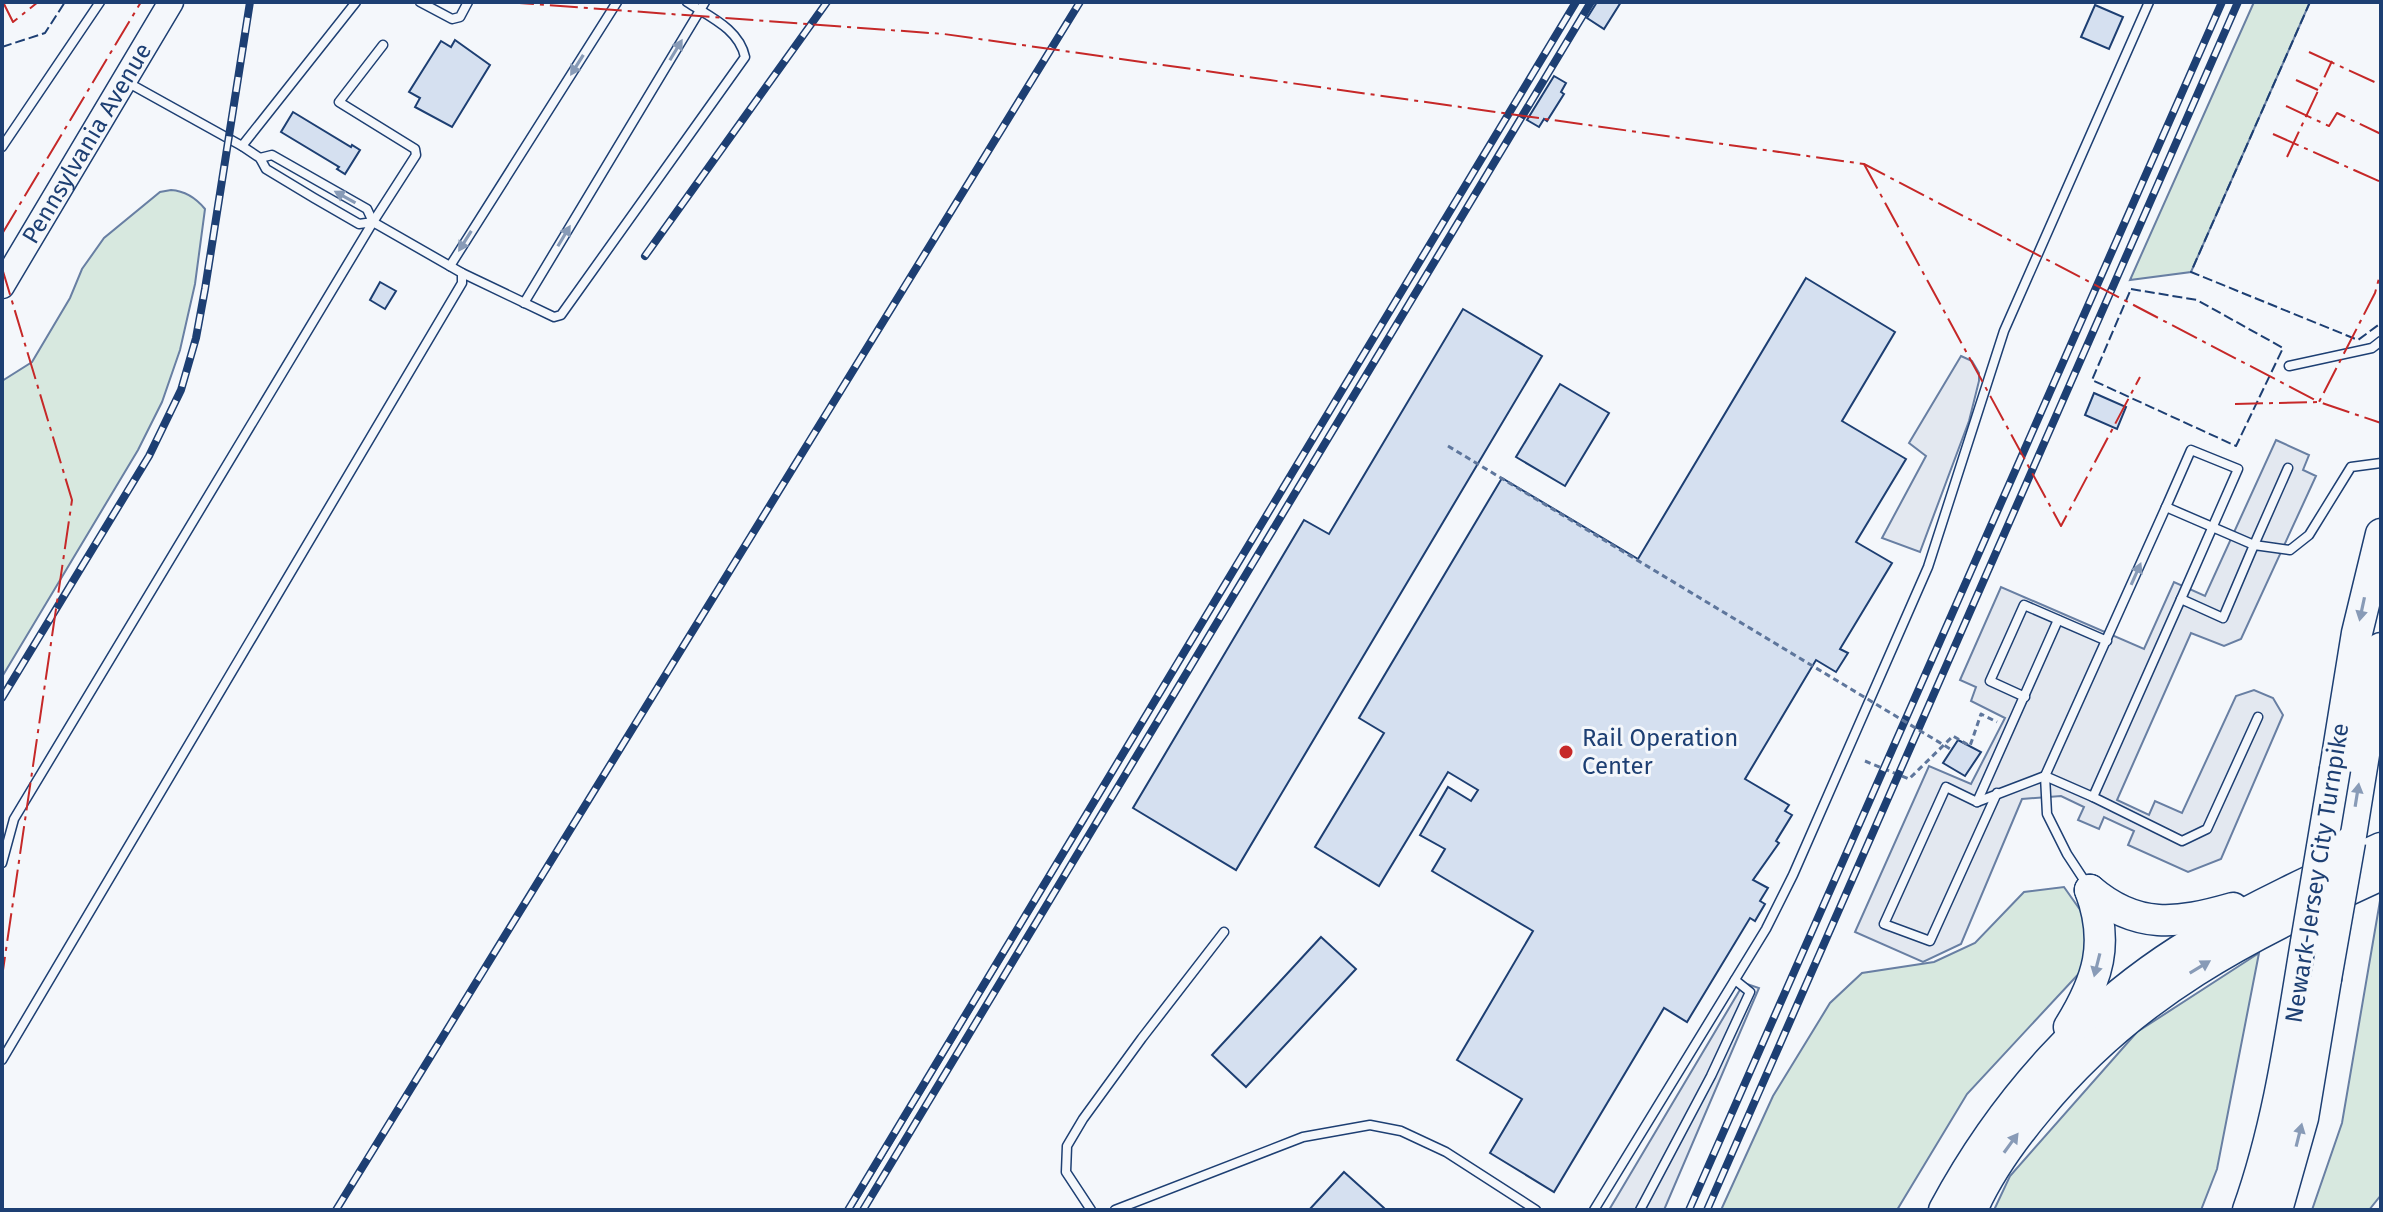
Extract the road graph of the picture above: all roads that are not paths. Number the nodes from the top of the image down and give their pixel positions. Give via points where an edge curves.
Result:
1 (100, 2) edge
2 (171, 2) edge
3 (356, 2) edge
4 (420, 2) edge
5 (468, 2) edge
6 (617, 2) edge
7 (687, 2) edge
8 (1584, 2) edge
9 (2149, 2) edge
10 (702, 6) edge
11 (383, 45) dead end
12 (125, 80) junction
13 (242, 146) junction
14 (2, 147) edge
15 (260, 158) junction
16 (373, 222) junction
17 (450, 266) junction
18 (462, 273) junction
19 (2, 286) edge
20 (524, 303) junction
21 (2381, 341) edge
22 (2289, 366) dead end
23 (2381, 463) edge
24 (2288, 468) dead end
25 (2166, 507) junction
26 (2213, 527) junction
27 (2381, 534) edge
28 (2254, 545) junction
29 (2181, 599) junction
30 (2058, 620) junction
31 (2107, 641) junction
32 (2381, 648) edge
33 (2025, 697) junction
34 (2381, 701) edge
35 (2258, 717) dead end
36 (2365, 749) junction
37 (2045, 776) junction
38 (1997, 793) junction
39 (2093, 797) junction
40 (1977, 802) junction
41 (2381, 848) edge
42 (2, 863) edge
43 (2381, 875) edge
44 (2090, 890) junction
45 (2285, 893) junction
46 (1224, 932) dead end
47 (1735, 980) junction
48 (2, 1060) edge
49 (2040, 1071) junction
50 (857, 1210) edge
51 (1091, 1210) edge
52 (1115, 1210) edge
53 (1536, 1210) edge
54 (1594, 1210) edge
55 (1640, 1210) edge
56 (1944, 1210) edge
57 (1972, 1210) edge
58 (2248, 1210) edge
59 (2277, 1210) edge

1 - 14 lane
2 - 12 main road, Pennsylvania Avenue
3 - 13 lane
4 - 5 lane via 452,19 460,17
6 -> 17 lane
7 - 10 lane
8 - 50 lane
9 - 47 lane via 2004,331 1906,621 1781,900
20 -> 10 lane
10 - 20 lane via 735,33 745,57 561,315 554,317
11 - 16 lane via 339,102 415,149
12 - 13 lane
12 - 19 main road, Pennsylvania Avenue
13 - 15 lane
15 - 16 lane via 266,169 359,224
16 -> 15 lane via 367,209 272,155
16 - 17 lane
16 - 42 lane via 14,819
17 - 18 lane
18 - 20 lane
18 - 48 lane via 462,283
21 - 22 lane via 2372,348
23 - 28 lane via 2351,467 2309,535 2290,550
24 - 28 lane
25 - 26 lane
25 - 26 lane via 2191,450 2238,469
31 -> 25 lane
26 - 28 lane
26 - 29 lane
27 -> 58 highway, Newark-Jersey City Turnpike, bridge via 2357,633 2281,1095
28 - 29 lane via 2223,618
29 - 39 lane
30 - 31 lane
30 - 33 lane
30 - 33 lane via 2024,605 1990,681
31 - 37 lane
32 - 36 highway, Newark-Jersey City Turnpike
33 - 40 lane
34 - 36 highway
35 - 39 lane via 2207,829 2195,835 2182,841
59 -> 36 highway, Newark-Jersey City Turnpike, bridge via 2303,1118
37 - 38 lane
37 - 39 lane
37 - 44 lane via 2047,814
38 - 40 lane
38 - 40 lane via 1930,941 1884,924 1946,787
41 - 45 highway
57 -> 43 highway via 1995,1166 2040,1107 2094,1048 2142,1007 2224,952
44 - 45 highway via 2124,913 2157,921 2203,917
44 -> 49 highway via 2101,932 2097,968 2077,1014
45 - 49 highway via 2195,941 2139,979 2086,1022
46 - 51 lane via 1067,1146 1066,1172
47 - 54 lane
47 - 55 lane via 1750,992
49 - 56 highway via 1993,1130
52 - 53 lane via 1303,1137 1370,1125 1401,1131 1446,1152

